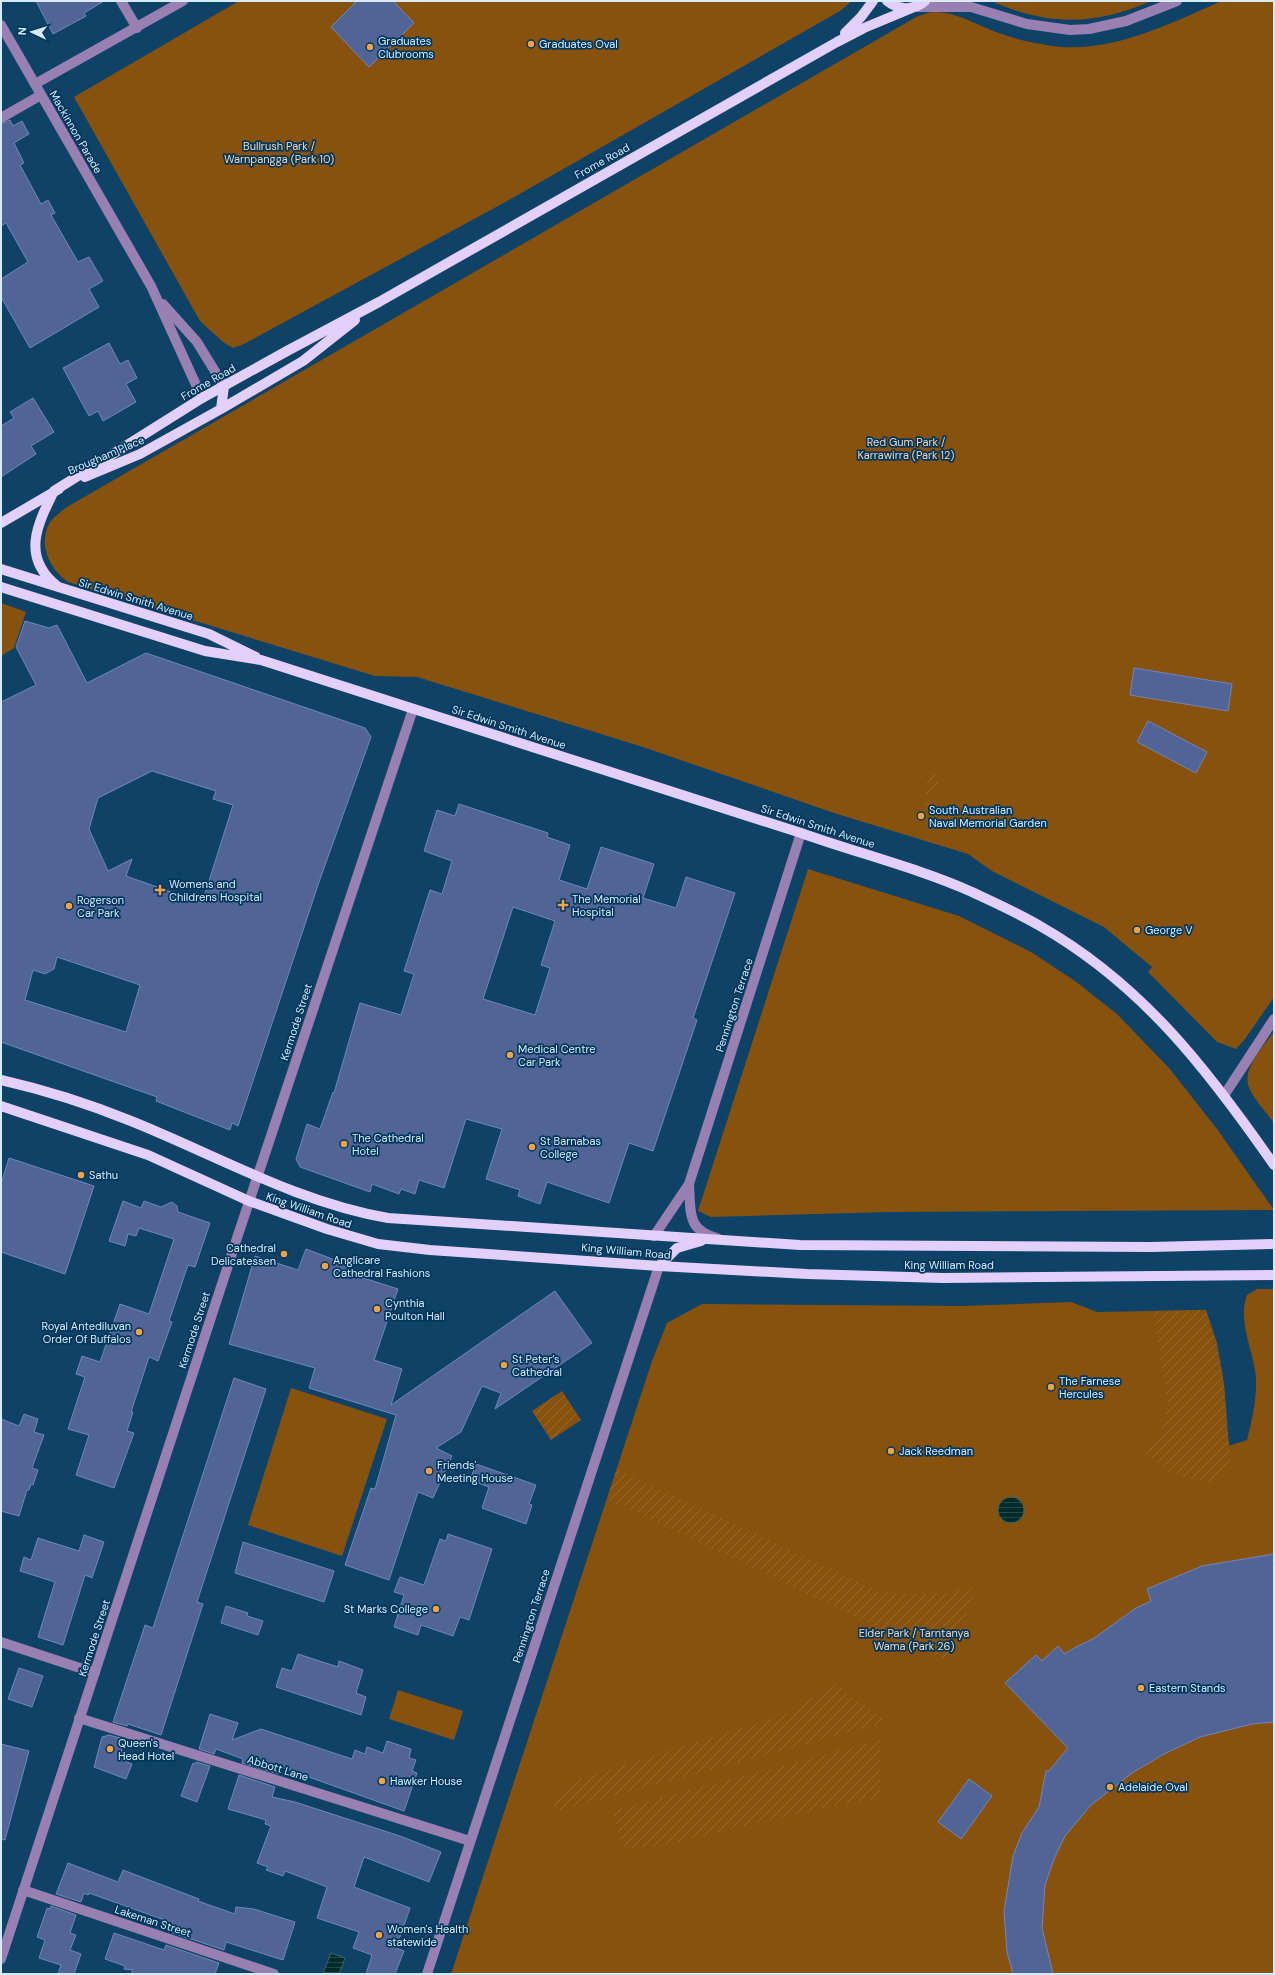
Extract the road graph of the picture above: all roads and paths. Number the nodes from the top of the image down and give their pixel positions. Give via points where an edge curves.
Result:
1 (122, 1) edge
2 (183, 1) edge
3 (873, 1) edge
4 (887, 1) edge
5 (1177, 1) edge
6 (969, 4) edge
7 (918, 5) edge
8 (1, 25) edge
9 (137, 28) junction
10 (4, 38) edge
11 (837, 42) junction
12 (35, 84) junction
13 (41, 95) junction
14 (1, 118) edge
15 (156, 297) junction
16 (379, 302) junction
17 (224, 386) junction
18 (202, 398) junction
19 (221, 409) junction
20 (54, 491) junction
21 (1, 523) edge
22 (1, 569) edge
23 (1, 587) edge
24 (59, 587) junction
25 (261, 660) junction
26 (413, 709) junction
27 (801, 833) junction
28 (1274, 1019) edge
29 (1, 1080) edge
30 (1225, 1094) junction
31 (1, 1106) edge
32 (1274, 1165) edge
33 (257, 1177) junction
34 (689, 1184) junction
35 (249, 1201) junction
36 (654, 1236) junction
37 (708, 1239) junction
38 (728, 1240) junction
39 (1274, 1244) edge
40 (659, 1266) junction
41 (1274, 1275) edge
42 (1, 1642) edge
43 (95, 1673) junction
44 (80, 1718) junction
45 (470, 1841) junction
46 (23, 1890) junction
47 (1, 1959) edge
48 (274, 1974) edge
49 (427, 1974) edge

1 - 9 street
2 - 9 street, Mackinnon Parade
3 - 11 main road, Frome Road
4 - 7 main road via 899,7
5 - 6 street via 1126,21 1089,29 1070,30 1027,24
6 - 7 street
7 - 11 main road, Frome Road
8 - 10 street
9 - 12 street, Mackinnon Parade
10 - 12 street
11 - 16 main road, Frome Road
12 - 13 street, Mackinnon Parade
13 - 14 street
13 - 15 street, Mackinnon Parade
15 - 17 street, Mackinnon Parade via 197,342
15 - 18 street, Mackinnon Parade
16 - 17 main road, Frome Road via 286,350
16 - 19 main road, Frome Road via 303,360
17 - 18 main road, Frome Road
17 - 19 main road
18 - 19 main road
18 - 20 main road, Frome Road
19 - 20 main road, Brougham Place via 140,454
20 - 21 main road, Brougham Place
20 - 24 main road via 40,520 35,543 42,569
22 - 24 main road, Sir Edwin Smith Avenue
23 - 25 main road, Sir Edwin Smith Avenue via 205,651
24 - 25 main road, Sir Edwin Smith Avenue via 209,634
25 - 26 main road, Sir Edwin Smith Avenue
26 - 27 main road, Sir Edwin Smith Avenue
26 - 33 street, Kermode Street
27 - 30 main road, Sir Edwin Smith Avenue via 971,892 1040,925 1089,958 1136,996 1181,1041
27 - 34 street, Pennington Terrace
28 - 30 street
29 - 33 main road, King William Road via 47,1092 131,1121
30 - 32 main road, Sir Edwin Smith Avenue
31 - 35 main road, King William Road via 148,1155
33 - 35 street, Kermode Street
33 - 36 main road, King William Road via 330,1204 388,1218
34 - 36 street, Pennington Terrace
34 - 38 street, Pennington Terrace via 692,1218 697,1229
35 - 40 main road, King William Road via 378,1244
35 - 43 street, Kermode Street
36 - 37 main road, King William Road
37 - 38 main road, King William Road
37 - 40 main road via 677,1248
38 - 39 main road, King William Road via 876,1246 1151,1247
40 - 41 main road, King William Road via 943,1278
40 - 45 street, Pennington Terrace
42 - 43 street
43 - 44 street, Kermode Street
44 - 45 street, Abbott Lane
44 - 46 street, Kermode Street
45 - 49 street, Pennington Terrace
46 - 47 street, Kermode Street
46 - 48 street, Lakeman Street

